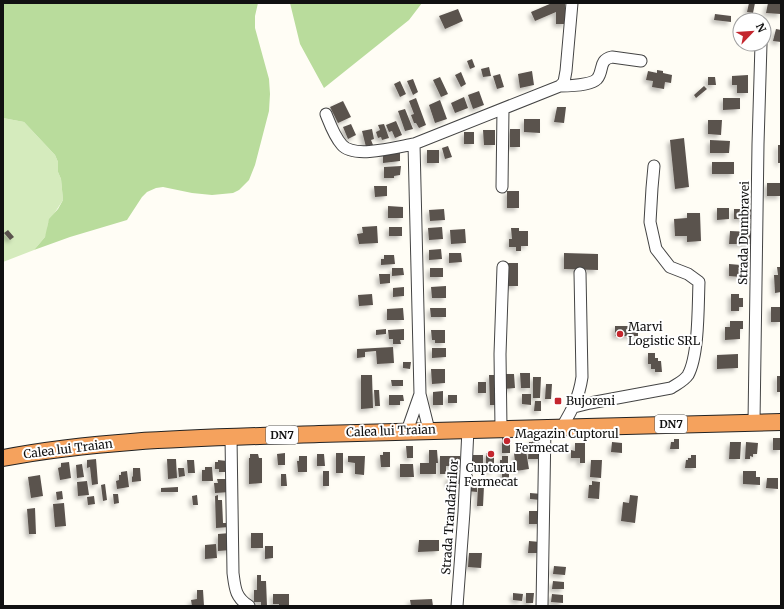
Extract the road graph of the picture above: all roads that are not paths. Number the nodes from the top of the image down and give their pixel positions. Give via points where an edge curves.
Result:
1 (572, 3) edge
2 (761, 52) edge
3 (641, 61) dead end
4 (560, 86) junction
5 (503, 109) junction
6 (326, 114) dead end
7 (414, 144) junction
8 (654, 166) dead end
9 (502, 187) dead end
10 (503, 267) dead end
11 (580, 273) dead end
12 (420, 394) junction
13 (574, 407) junction
14 (754, 422) junction
15 (781, 422) edge
16 (546, 427) junction
17 (562, 427) junction
18 (501, 428) junction
19 (468, 429) junction
20 (429, 430) junction
21 (407, 431) junction
22 (231, 437) junction
23 (3, 458) edge
24 (249, 606) edge
25 (456, 606) edge
26 (542, 606) edge

1 - 4 street via 566,71 564,82
2 - 14 street, Strada Dumbravei
3 - 4 street via 608,58 594,82
4 - 5 street
5 - 7 street
5 - 9 street
6 - 7 street via 335,136 342,146 351,150 377,151
7 - 12 street
8 - 13 street via 650,222 656,249 670,267 688,274 699,282 698,328 688,374 671,388
10 - 18 street
11 - 13 street via 582,377
12 - 20 street
12 - 21 street
13 - 17 street
14 - 15 highway, Calea lui Traian / DN7
14 - 17 highway, Calea lui Traian / DN7
16 - 17 highway, Calea lui Traian / DN7
16 - 18 highway, Calea lui Traian / DN7
16 - 26 street
18 - 19 highway, Calea lui Traian / DN7
19 - 20 highway, Calea lui Traian / DN7
19 - 25 street, Strada Trandafirilor
20 - 21 highway, Calea lui Traian / DN7
21 - 22 highway, Calea lui Traian / DN7
22 - 23 highway, Calea lui Traian / DN7 via 117,442
22 - 24 street via 233,573 235,590

